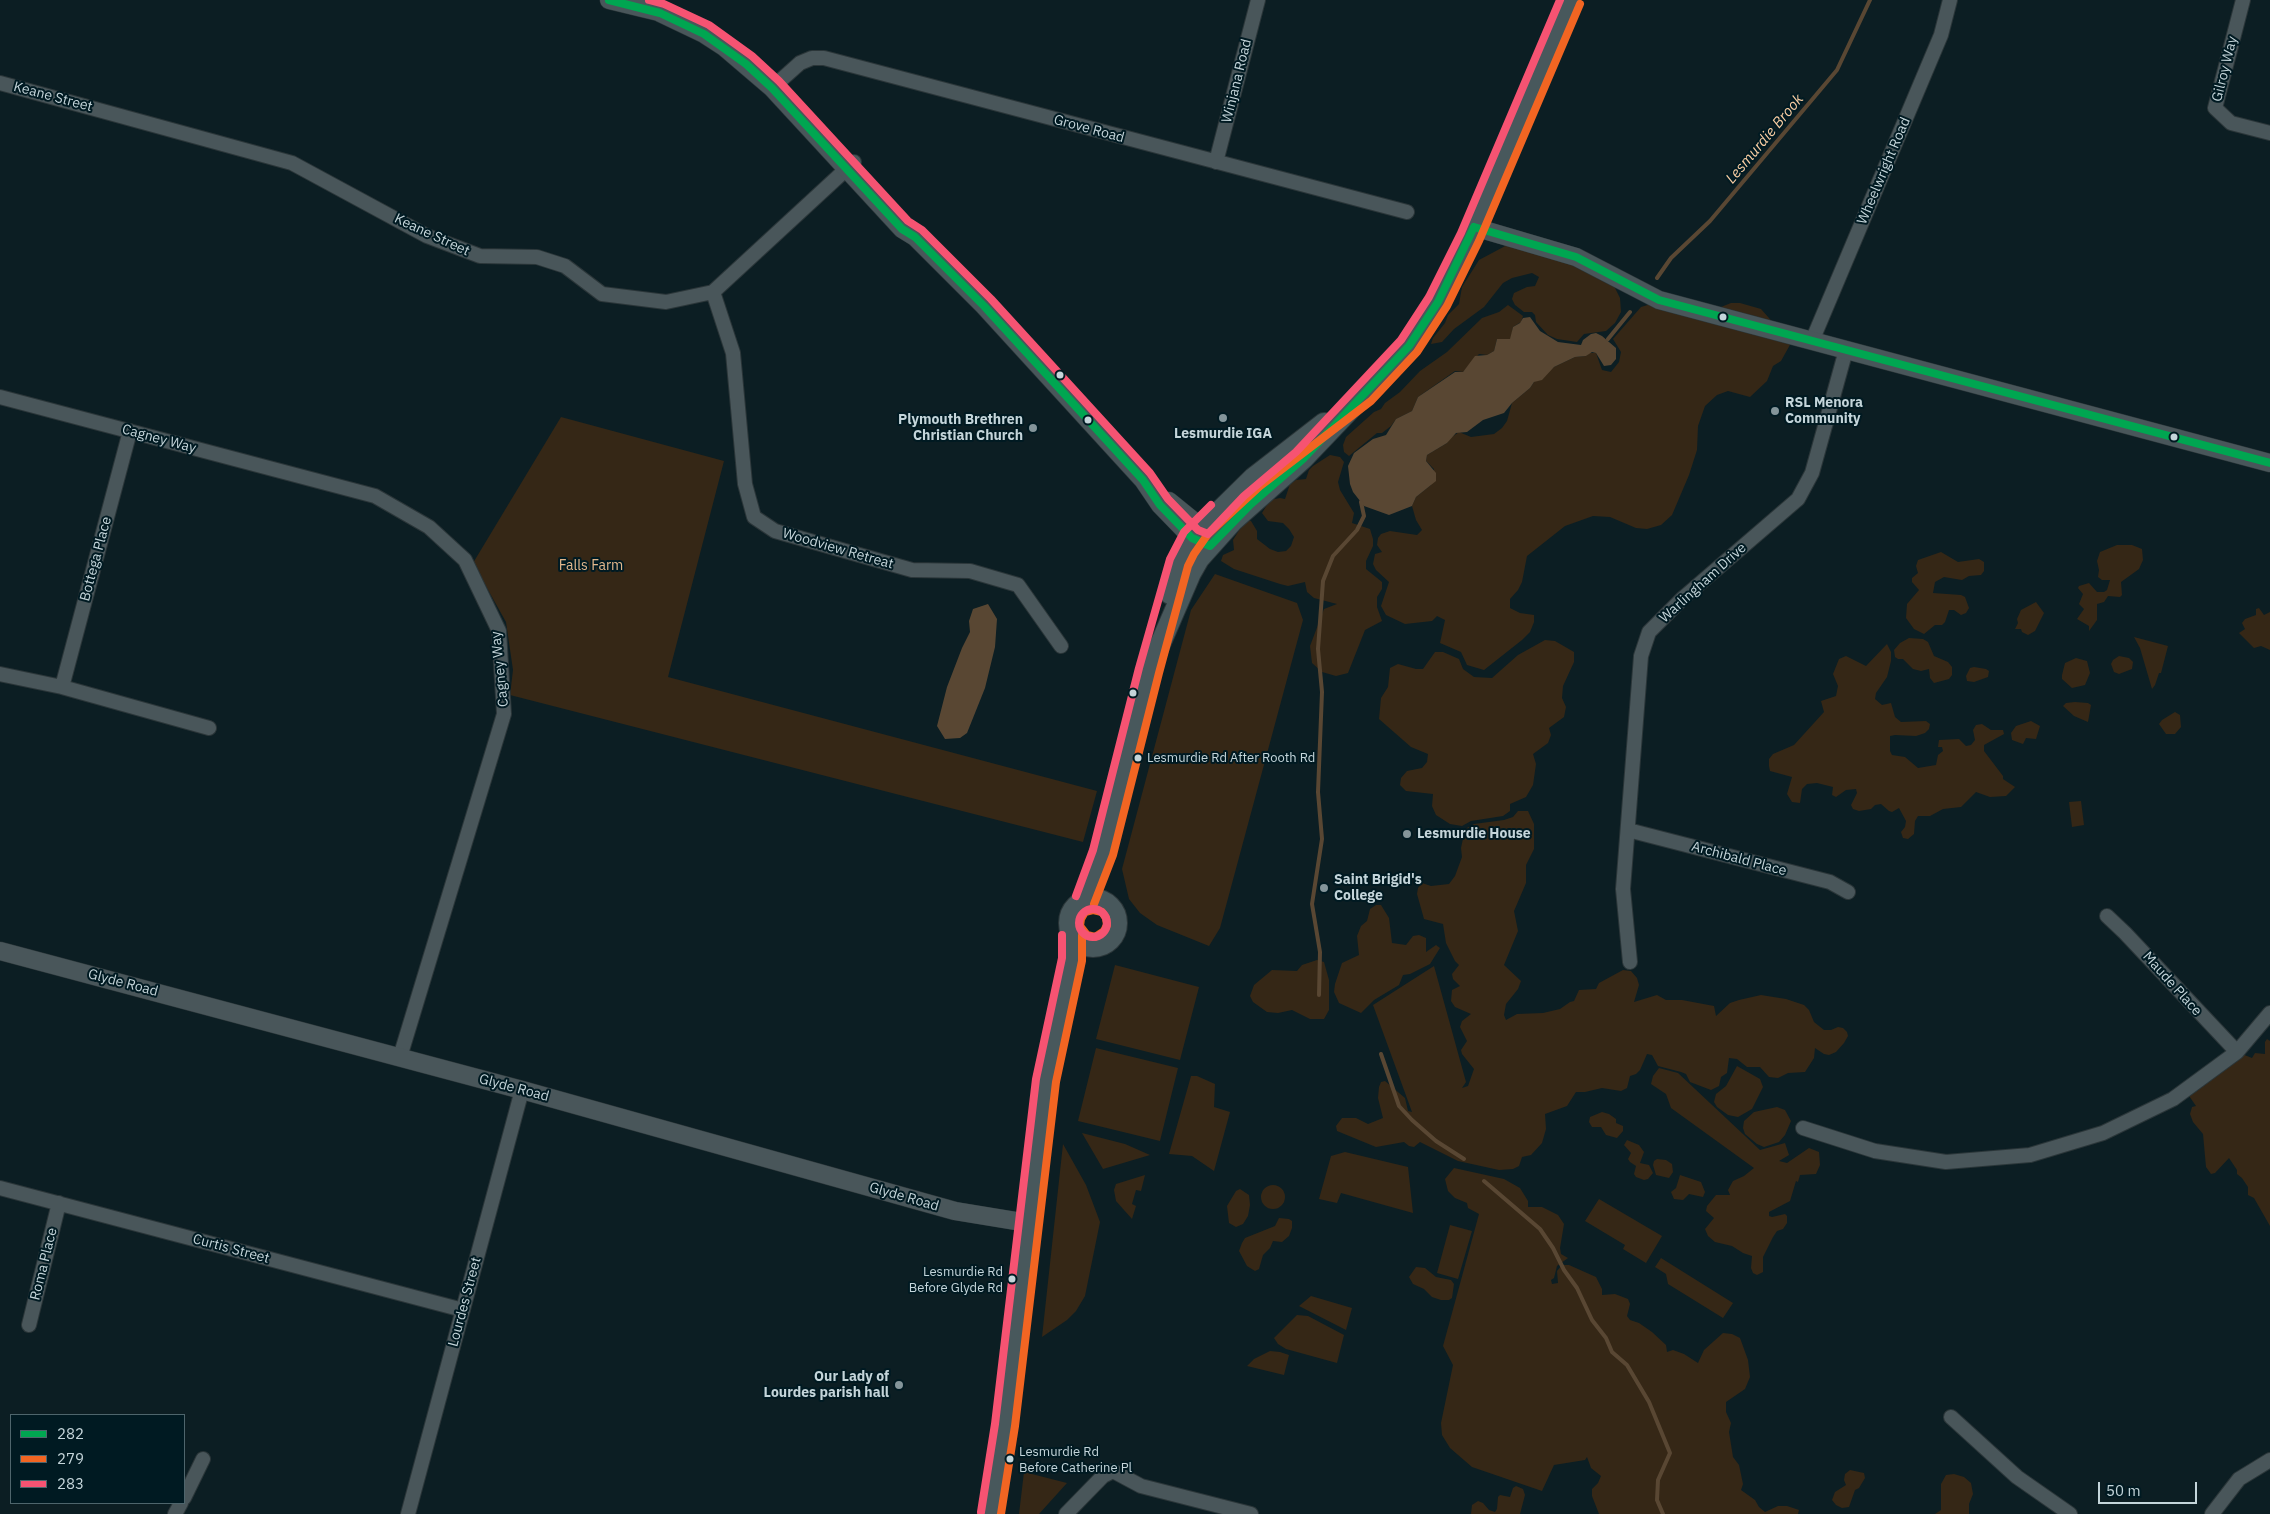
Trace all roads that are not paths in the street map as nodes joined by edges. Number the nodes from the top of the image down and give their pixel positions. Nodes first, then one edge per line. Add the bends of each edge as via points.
1 (609, 0) edge
2 (1258, 0) edge
3 (1571, 0) edge
4 (1950, 0) edge
5 (2243, 0) edge
6 (0, 83) edge
7 (775, 85) junction
8 (2270, 133) edge
9 (1216, 162) junction
10 (849, 165) junction
11 (1407, 212) dead end
12 (1474, 227) junction
13 (713, 292) junction
14 (1812, 341) junction
15 (1846, 350) junction
16 (0, 397) edge
17 (130, 430) junction
18 (2270, 463) edge
19 (1201, 537) junction
20 (1061, 646) dead end
21 (0, 674) edge
22 (62, 687) junction
23 (209, 728) dead end
24 (1628, 830) junction
25 (1103, 853) junction
26 (1848, 892) dead end
27 (1085, 900) junction
28 (1108, 904) junction
29 (2107, 916) dead end
30 (1072, 934) junction
31 (1096, 947) junction
32 (0, 951) edge
33 (1630, 962) dead end
34 (1064, 995) junction
35 (2270, 1013) edge
36 (2237, 1052) junction
37 (400, 1057) junction
38 (522, 1090) junction
39 (1803, 1128) dead end
40 (0, 1188) edge
41 (59, 1203) junction
42 (1028, 1223) junction
43 (463, 1310) junction
44 (29, 1325) dead end
45 (1951, 1417) dead end
46 (203, 1459) dead end
47 (2270, 1460) edge
48 (185, 1496) edge
49 (408, 1514) edge
50 (991, 1514) edge
51 (1066, 1514) edge
52 (1251, 1514) edge
53 (2070, 1514) edge
54 (2212, 1514) edge

1 - 7 street via 688,18 725,34 746,50
2 - 9 street, Winjana Road
3 - 12 main road
4 - 14 street, Wheelwright Road via 1941,35
5 - 8 street, Gilroy Way via 2215,108 2231,122
6 - 13 street, Keane Street via 292,163 427,236 480,256 537,257 565,266 602,294 666,302
7 - 9 street, Grove Road via 800,63 824,58
7 - 10 street
9 - 11 street, Grove Road
10 - 13 street
10 - 19 street via 907,220 915,237 984,306 1143,480
12 - 14 street via 1576,256 1659,300
12 - 19 main road via 1433,309 1409,346 1364,394 1253,478
13 - 20 street, Woodview Retreat via 733,353 745,484 754,516 775,531 912,570 970,571 1018,584
14 - 15 street
15 - 18 street
15 - 24 street, Warlingham Drive via 1812,473 1798,499 1683,598 1649,632 1641,656
16 - 17 street, Cagney Way
17 - 22 street, Bottega Place
17 - 37 street, Cagney Way via 375,496 429,527 464,560 499,631 504,714
19 - 25 main road via 1191,573 1149,670
21 - 22 street
22 - 23 street
24 - 26 street, Archibald Place via 1830,882
24 - 33 street, Warlingham Drive via 1623,889
25 - 27 main road
25 - 28 main road
27 - 28 main road via 1100,900
27 - 30 main road via 1071,915
28 - 31 main road via 1117,920 1115,932 1107,942
29 - 36 street, Maude Place
30 - 31 main road via 1082,944
30 - 34 main road via 1072,958
31 - 34 main road
32 - 37 street, Glyde Road
34 - 42 main road via 1046,1080
35 - 36 street
36 - 39 street via 2172,1099 2102,1133 2030,1155 1946,1162 1875,1151
37 - 38 street, Glyde Road
38 - 42 street, Glyde Road via 955,1211
38 - 43 street, Lourdes Street
40 - 41 street, Curtis Street
41 - 43 street, Curtis Street
41 - 44 street, Roma Place
42 - 50 main road
43 - 49 street, Lourdes Street
45 - 53 street via 2017,1477
46 - 48 street
47 - 54 street via 2239,1479
51 - 52 street via 1102,1476 1113,1471 1141,1486

